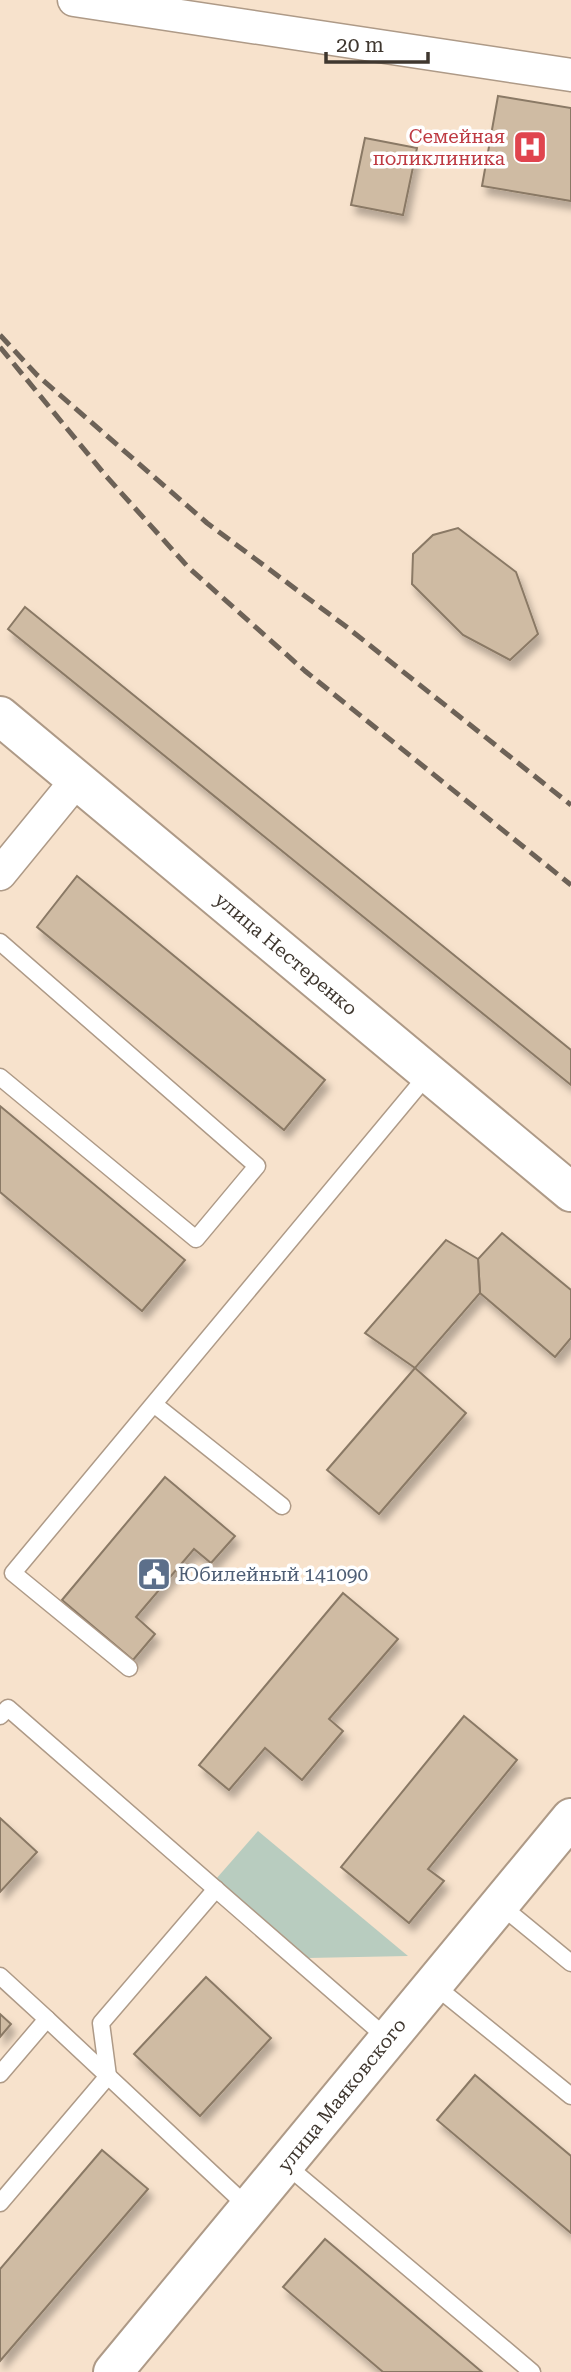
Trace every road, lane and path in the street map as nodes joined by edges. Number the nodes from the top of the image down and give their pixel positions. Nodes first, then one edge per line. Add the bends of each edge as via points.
1 (74, 0) edge
2 (213, 10) edge
3 (571, 75) edge
4 (0, 716) edge
5 (76, 781) junction
6 (0, 874) edge
7 (0, 942) edge
8 (429, 1073) junction
9 (0, 1077) edge
10 (571, 1192) edge
11 (155, 1405) junction
12 (282, 1506) dead end
13 (129, 1668) dead end
14 (0, 1716) edge
15 (571, 1818) edge
16 (216, 1889) junction
17 (499, 1904) junction
18 (571, 1964) edge
19 (0, 1976) edge
20 (432, 1983) junction
21 (47, 2019) junction
22 (388, 2039) junction
23 (0, 2074) edge
24 (108, 2076) junction
25 (571, 2096) edge
26 (285, 2164) junction
27 (0, 2203) edge
28 (249, 2208) junction
29 (113, 2372) edge
30 (532, 2372) edge

1 - 2 street
2 - 3 street
4 - 5 street, улица Нестеренко
5 - 6 street
5 - 8 street, улица Нестеренко
7 - 9 lane via 257,1166 196,1239
8 - 10 street, улица Нестеренко
8 - 11 lane
11 - 12 lane
11 - 13 lane via 13,1573
14 - 16 lane via 8,1708
15 - 17 street, улица Маяковского
16 - 22 lane
16 - 24 lane via 101,2023
17 - 18 lane
17 - 20 street, улица Маяковского
19 - 21 lane
20 - 22 street, улица Маяковского
20 - 25 lane
21 - 23 lane
21 - 24 lane
22 - 26 street, улица Маяковского
24 - 27 lane
24 - 28 lane
26 - 28 street, улица Маяковского
26 - 30 lane
28 - 29 street, улица Маяковского

